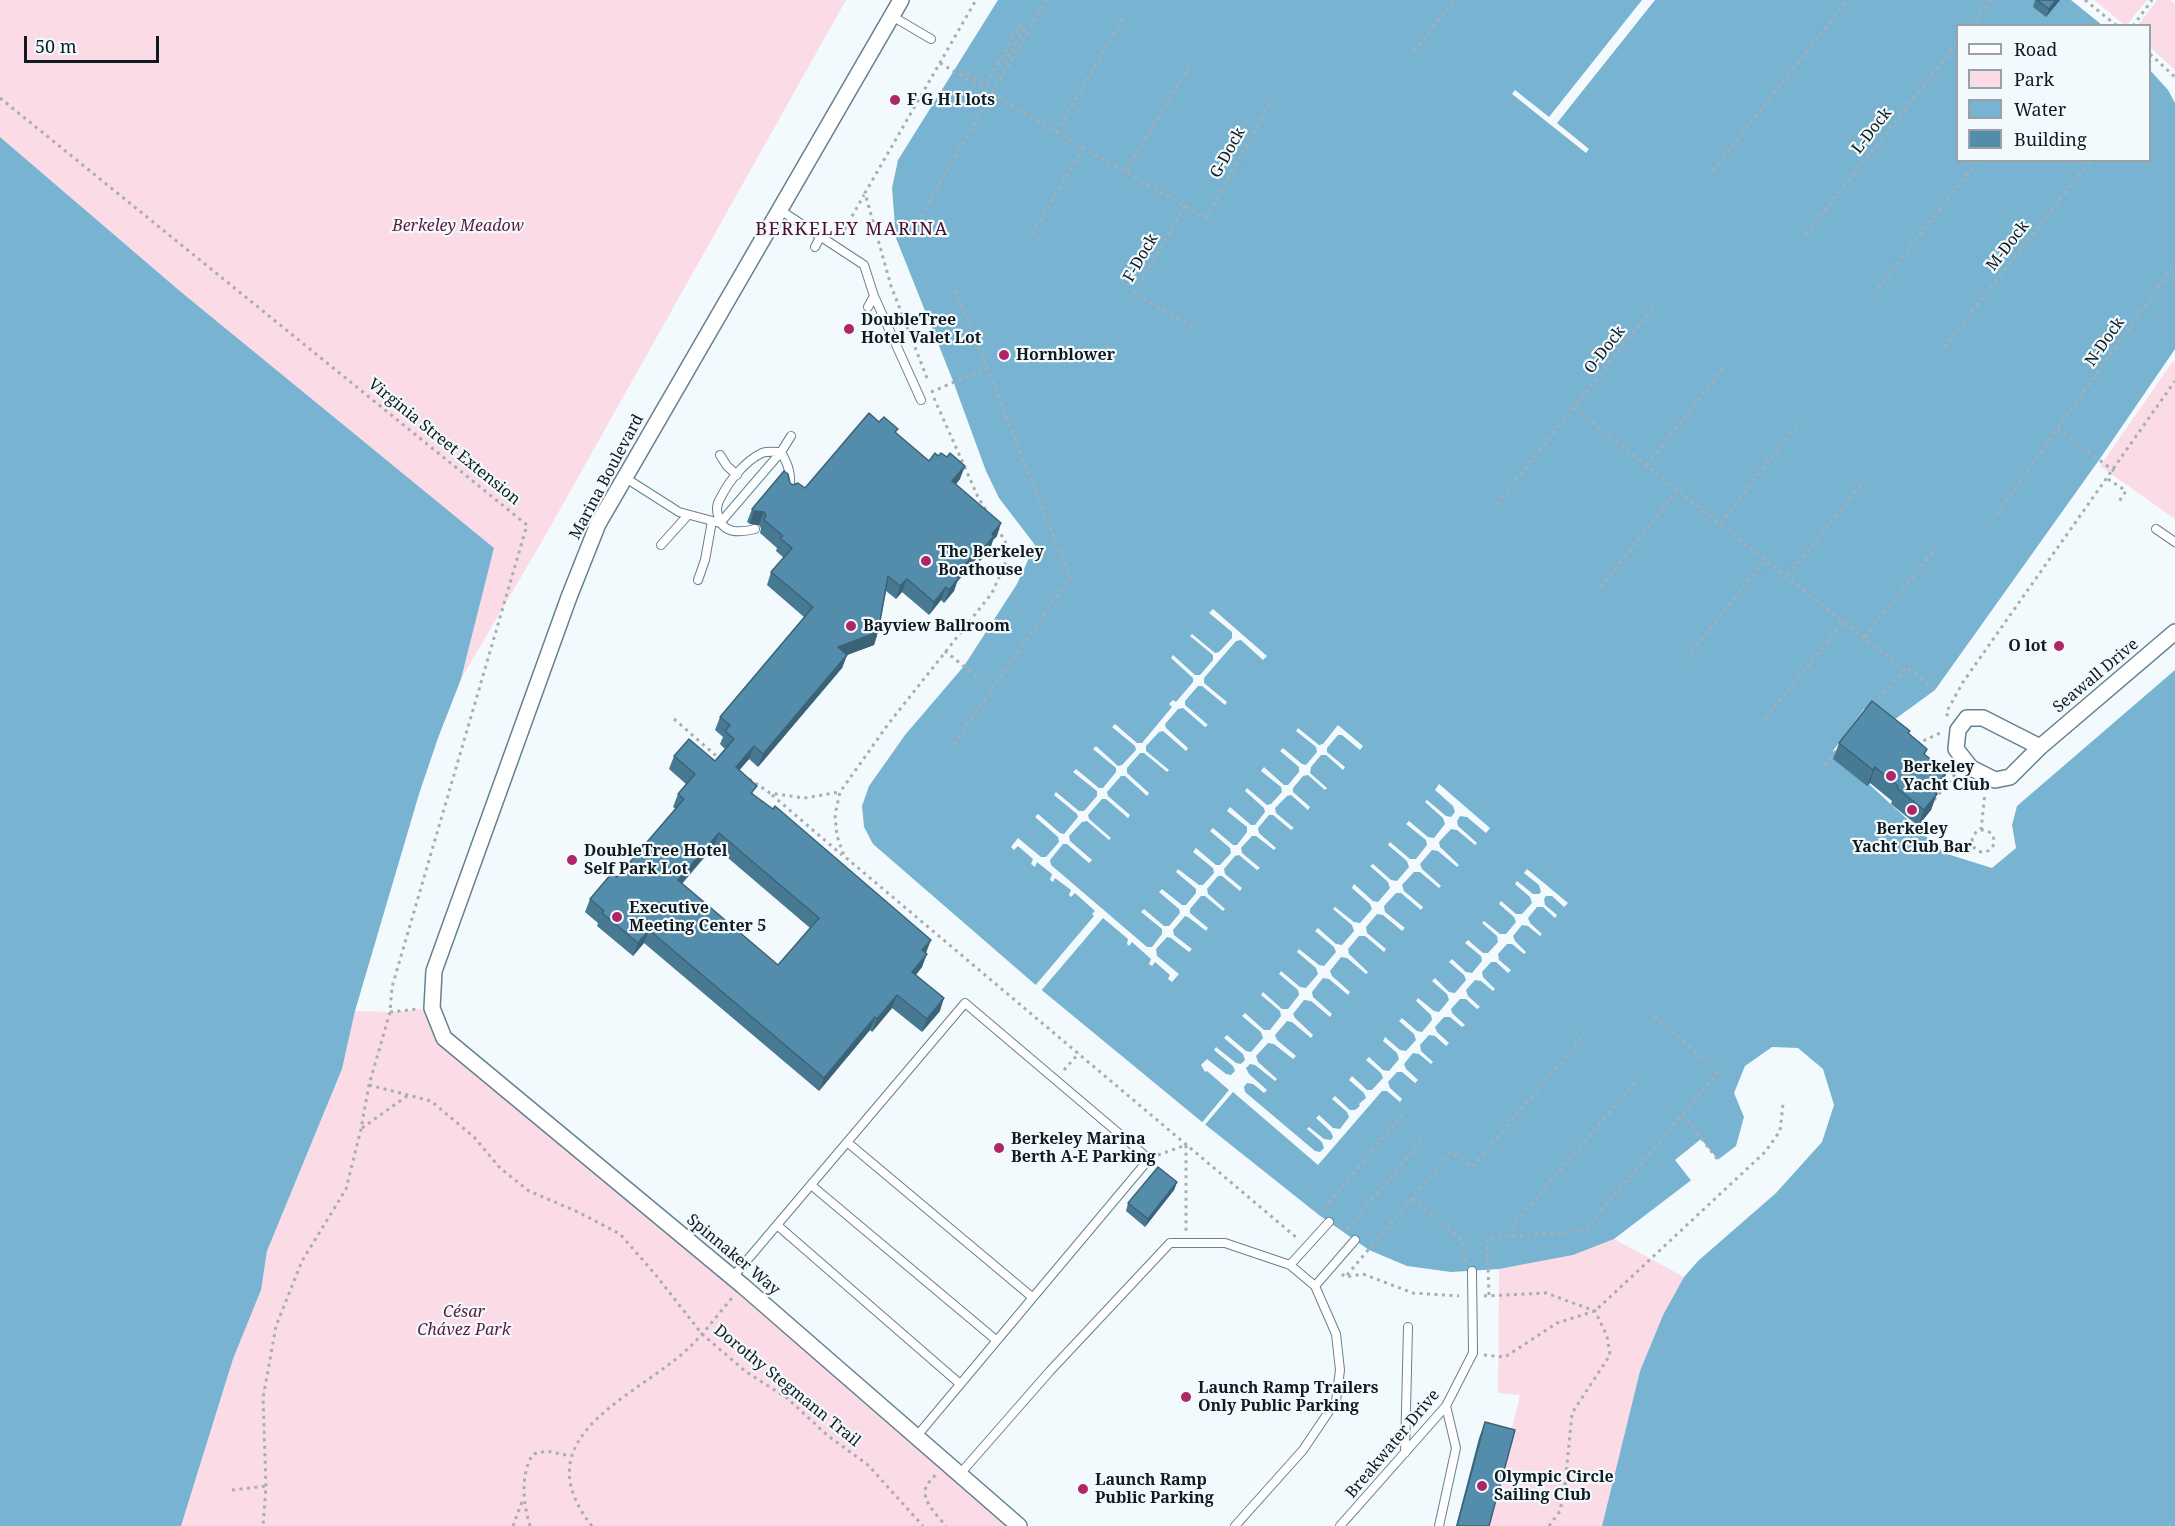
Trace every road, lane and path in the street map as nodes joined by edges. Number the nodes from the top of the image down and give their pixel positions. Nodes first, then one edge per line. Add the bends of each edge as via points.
1 (901, 0) edge
2 (976, 0) edge
3 (1046, 0) edge
4 (1454, 0) edge
5 (1848, 0) edge
6 (1990, 0) edge
7 (2085, 0) edge
8 (2152, 0) edge
9 (892, 16) junction
10 (1124, 16) dead end
11 (1972, 24) edge
12 (2115, 24) edge
13 (2134, 24) edge
14 (932, 39) dead end
15 (1956, 45) edge
16 (1414, 51) dead end
17 (2151, 55) edge
18 (1193, 60) dead end
19 (940, 63) junction
20 (1009, 64) junction
21 (961, 75) junction
22 (2175, 77) edge
23 (992, 94) junction
24 (0, 98) edge
25 (1272, 100) dead end
26 (1057, 132) junction
27 (1083, 148) junction
28 (1976, 162) edge
29 (2089, 162) edge
30 (1713, 170) dead end
31 (1126, 171) junction
32 (865, 193) junction
33 (1185, 206) junction
34 (780, 210) junction
35 (921, 216) dead end
36 (1032, 234) dead end
37 (1806, 234) dead end
38 (820, 237) junction
39 (815, 247) dead end
40 (835, 247) junction
41 (2172, 268) dead end
42 (956, 291) dead end
43 (1874, 294) dead end
44 (874, 296) junction
45 (1654, 306) dead end
46 (868, 307) dead end
47 (1194, 328) dead end
48 (1944, 346) dead end
49 (903, 360) junction
50 (1725, 366) dead end
51 (898, 368) dead end
52 (987, 368) junction
53 (2175, 381) edge
54 (931, 392) junction
55 (921, 400) dead end
56 (1574, 408) junction
57 (1799, 422) dead end
58 (2058, 429) junction
59 (791, 436) dead end
60 (781, 452) junction
61 (720, 455) dead end
62 (1647, 465) junction
63 (2114, 471) junction
64 (736, 476) junction
65 (624, 477) junction
66 (2108, 479) junction
67 (1864, 481) dead end
68 (1678, 490) junction
69 (789, 492) edge
70 (2118, 503) dead end
71 (1497, 504) dead end
72 (989, 514) edge
73 (1997, 514) dead end
74 (688, 515) junction
75 (716, 522) junction
76 (994, 523) edge
77 (1721, 523) junction
78 (755, 529) dead end
79 (2156, 529) dead end
80 (2175, 542) edge
81 (661, 545) dead end
82 (1938, 545) dead end
83 (1766, 559) junction
84 (1788, 576) junction
85 (698, 580) dead end
86 (1601, 587) dead end
87 (1844, 621) junction
88 (2175, 632) edge
89 (1865, 638) junction
90 (945, 651) junction
91 (1687, 658) dead end
92 (1904, 670) junction
93 (992, 689) junction
94 (1935, 690) dead end
95 (1868, 712) edge
96 (674, 719) dead end
97 (1765, 719) dead end
98 (1963, 724) junction
99 (1940, 733) dead end
100 (954, 744) dead end
101 (1840, 747) edge
102 (2040, 747) junction
103 (1911, 752) edge
104 (728, 764) edge
105 (1825, 765) dead end
106 (1957, 771) dead end
107 (744, 776) edge
108 (1986, 777) junction
109 (840, 792) junction
110 (770, 793) junction
111 (1928, 808) edge
112 (1981, 830) junction
113 (844, 856) junction
114 (1025, 1003) dead end
115 (1021, 1007) junction
116 (432, 1008) junction
117 (390, 1012) junction
118 (1654, 1016) dead end
119 (1585, 1034) dead end
120 (1079, 1053) junction
121 (1055, 1079) junction
122 (1638, 1079) dead end
123 (369, 1085) junction
124 (407, 1096) junction
125 (1783, 1104) dead end
126 (1405, 1111) dead end
127 (1683, 1115) junction
128 (361, 1129) junction
129 (1430, 1132) dead end
130 (1190, 1140) dead end
131 (847, 1142) junction
132 (1186, 1145) junction
133 (1149, 1159) junction
134 (1718, 1160) dead end
135 (1728, 1178) dead end
136 (1732, 1183) junction
137 (811, 1185) junction
138 (1413, 1199) junction
139 (1319, 1215) dead end
140 (1329, 1222) dead end
141 (777, 1225) junction
142 (1344, 1232) dead end
143 (1513, 1236) junction
144 (1355, 1240) dead end
145 (1186, 1243) junction
146 (1307, 1245) junction
147 (1290, 1265) junction
148 (1332, 1266) junction
149 (1469, 1271) joint
150 (1345, 1277) junction
151 (737, 1282) junction
152 (1315, 1286) junction
153 (1489, 1295) junction
154 (1472, 1296) junction
155 (1032, 1297) junction
156 (1595, 1311) junction
157 (1407, 1327) dead end
158 (702, 1334) junction
159 (996, 1340) junction
160 (1473, 1353) junction
161 (959, 1383) junction
162 (1446, 1406) junction
163 (916, 1437) junction
164 (1405, 1453) junction
165 (570, 1456) junction
166 (946, 1462) junction
167 (959, 1475) junction
168 (266, 1486) junction
169 (232, 1490) dead end
170 (524, 1497) junction
171 (262, 1526) edge
172 (513, 1526) edge
173 (530, 1526) edge
174 (592, 1526) edge
175 (923, 1526) edge
176 (946, 1526) edge
177 (1019, 1526) edge
178 (1235, 1526) edge
179 (1340, 1526) edge
180 (1439, 1526) edge
181 (1549, 1526) edge

1 - 9 street, Marina Boulevard
2 - 19 path
3 - 20 path
4 - 16 path
5 - 30 path
6 - 11 path
7 - 12 path
8 - 13 path
9 - 14 lane
9 - 34 street, Marina Boulevard
10 - 26 path
15 - 37 path, L-Dock
17 - 22 path
18 - 31 path
19 - 21 path
19 - 32 path
20 - 21 path via 1005,62 1025,27 1020,25 986,85 964,72
20 - 23 path
21 - 23 path
23 - 26 path
23 - 35 path
24 - 117 path, Virginia Street Extension via 527,525 392,987
25 - 33 path, G-Dock via 1206,218
26 - 27 path
27 - 31 path
27 - 36 path
28 - 43 path
29 - 48 path, M-Dock
31 - 33 path
32 - 40 path
32 - 54 path via 891,286
33 - 47 path, F-Dock via 1134,293
34 - 38 lane
34 - 65 street, Marina Boulevard
38 - 39 lane
38 - 40 lane
40 - 44 lane via 864,266
41 - 58 path, N-Dock
42 - 52 path
44 - 46 lane
44 - 49 lane
45 - 56 path, O-Dock
49 - 51 lane
49 - 55 lane
50 - 62 path
52 - 54 path
52 - 93 path via 1070,578
53 - 63 path
54 - 72 path
56 - 62 path
56 - 71 path, O-Dock
57 - 77 path
58 - 63 path
58 - 73 path, N-Dock
59 - 60 lane
60 - 64 lane via 765,452 749,461
60 - 69 lane via 791,480
60 - 75 lane
61 - 64 lane
62 - 68 path
63 - 66 path
64 - 75 lane via 720,498
65 - 74 lane
65 - 116 street, Marina Boulevard via 598,524 557,630 434,970
66 - 70 path via 2126,491
66 - 98 path via 1963,682 1946,714
67 - 84 path
68 - 77 path
68 - 86 path
74 - 75 lane
74 - 81 lane
75 - 78 lane via 736,532
75 - 85 lane
76 - 90 path via 1005,541 1008,557 992,593
77 - 83 path
79 - 80 lane
82 - 89 path
83 - 84 path
83 - 91 path
84 - 87 path
87 - 89 path
87 - 97 path
88 - 102 street, Seawall Drive
89 - 92 path
90 - 93 path
90 - 109 path
92 - 94 path via 1907,667
92 - 95 path
93 - 100 path
96 - 104 path
98 - 102 street via 1983,718
98 - 108 street via 1956,749 1971,768
99 - 103 path
101 - 105 path
102 - 108 street, Seawall Drive via 2010,777
106 - 111 path
107 - 110 path
108 - 112 path
109 - 110 path via 804,798
109 - 113 path via 835,815
110 - 113 path
112 - 112 path via 1974,835 1972,844 1977,851 1986,852 1995,839
113 - 115 path
114 - 115 path
115 - 120 path
116 - 117 path
116 - 151 street, Spinnaker Way via 444,1038
117 - 123 path
118 - 127 path via 1717,1074
119 - 138 path via 1472,1167 1451,1152
120 - 121 path
120 - 132 path
121 - 131 lane via 965,1003
121 - 133 lane
122 - 143 path via 1513,1225
123 - 124 path, Dorothy Stegmann Trail
123 - 128 path
124 - 128 path
124 - 158 path, Dorothy Stegmann Trail via 431,1101 529,1191 620,1234
125 - 136 path via 1780,1131 1765,1152
126 - 139 path
127 - 134 path
127 - 143 path via 1584,1231
128 - 168 path via 346,1189 302,1261 276,1326 263,1398
129 - 142 path
130 - 132 path
131 - 137 lane
131 - 155 lane
132 - 133 path
132 - 145 path
132 - 146 path
133 - 155 lane
135 - 136 path
136 - 156 path
137 - 141 lane
137 - 159 lane
138 - 149 path via 1463,1241
138 - 150 path
140 - 146 lane
141 - 151 lane
141 - 161 lane
143 - 153 path via 1487,1238
144 - 148 lane
145 - 147 lane via 1225,1243
145 - 167 lane via 1170,1243
146 - 147 lane
147 - 152 lane
148 - 150 path
148 - 152 lane
149 - 154 lane, Breakwater Drive
150 - 154 path via 1363,1274 1413,1293
151 - 158 path
151 - 163 street, Spinnaker Way
152 - 178 lane via 1336,1335 1340,1370 1336,1401 1303,1450
153 - 154 path
153 - 156 path via 1546,1293
154 - 160 lane, Breakwater Drive
155 - 159 lane
156 - 160 path via 1557,1323 1504,1357
156 - 181 path via 1607,1336 1610,1355 1572,1413 1560,1511
157 - 164 lane
158 - 165 path via 673,1362 602,1413 585,1430
158 - 175 path, Dorothy Stegmann Trail via 745,1371 787,1398 826,1436 868,1465
159 - 161 lane
160 - 162 lane, Breakwater Drive
161 - 163 lane
162 - 164 lane, Breakwater Drive
162 - 180 lane via 1456,1448
163 - 166 street, Spinnaker Way
164 - 179 lane, Breakwater Drive
165 - 170 path via 546,1451 533,1454 526,1465
165 - 174 path via 570,1480 577,1504
166 - 167 street, Spinnaker Way
166 - 176 path via 926,1486 930,1506
167 - 177 street, Spinnaker Way
168 - 169 path
168 - 171 path
170 - 172 path
170 - 173 path

